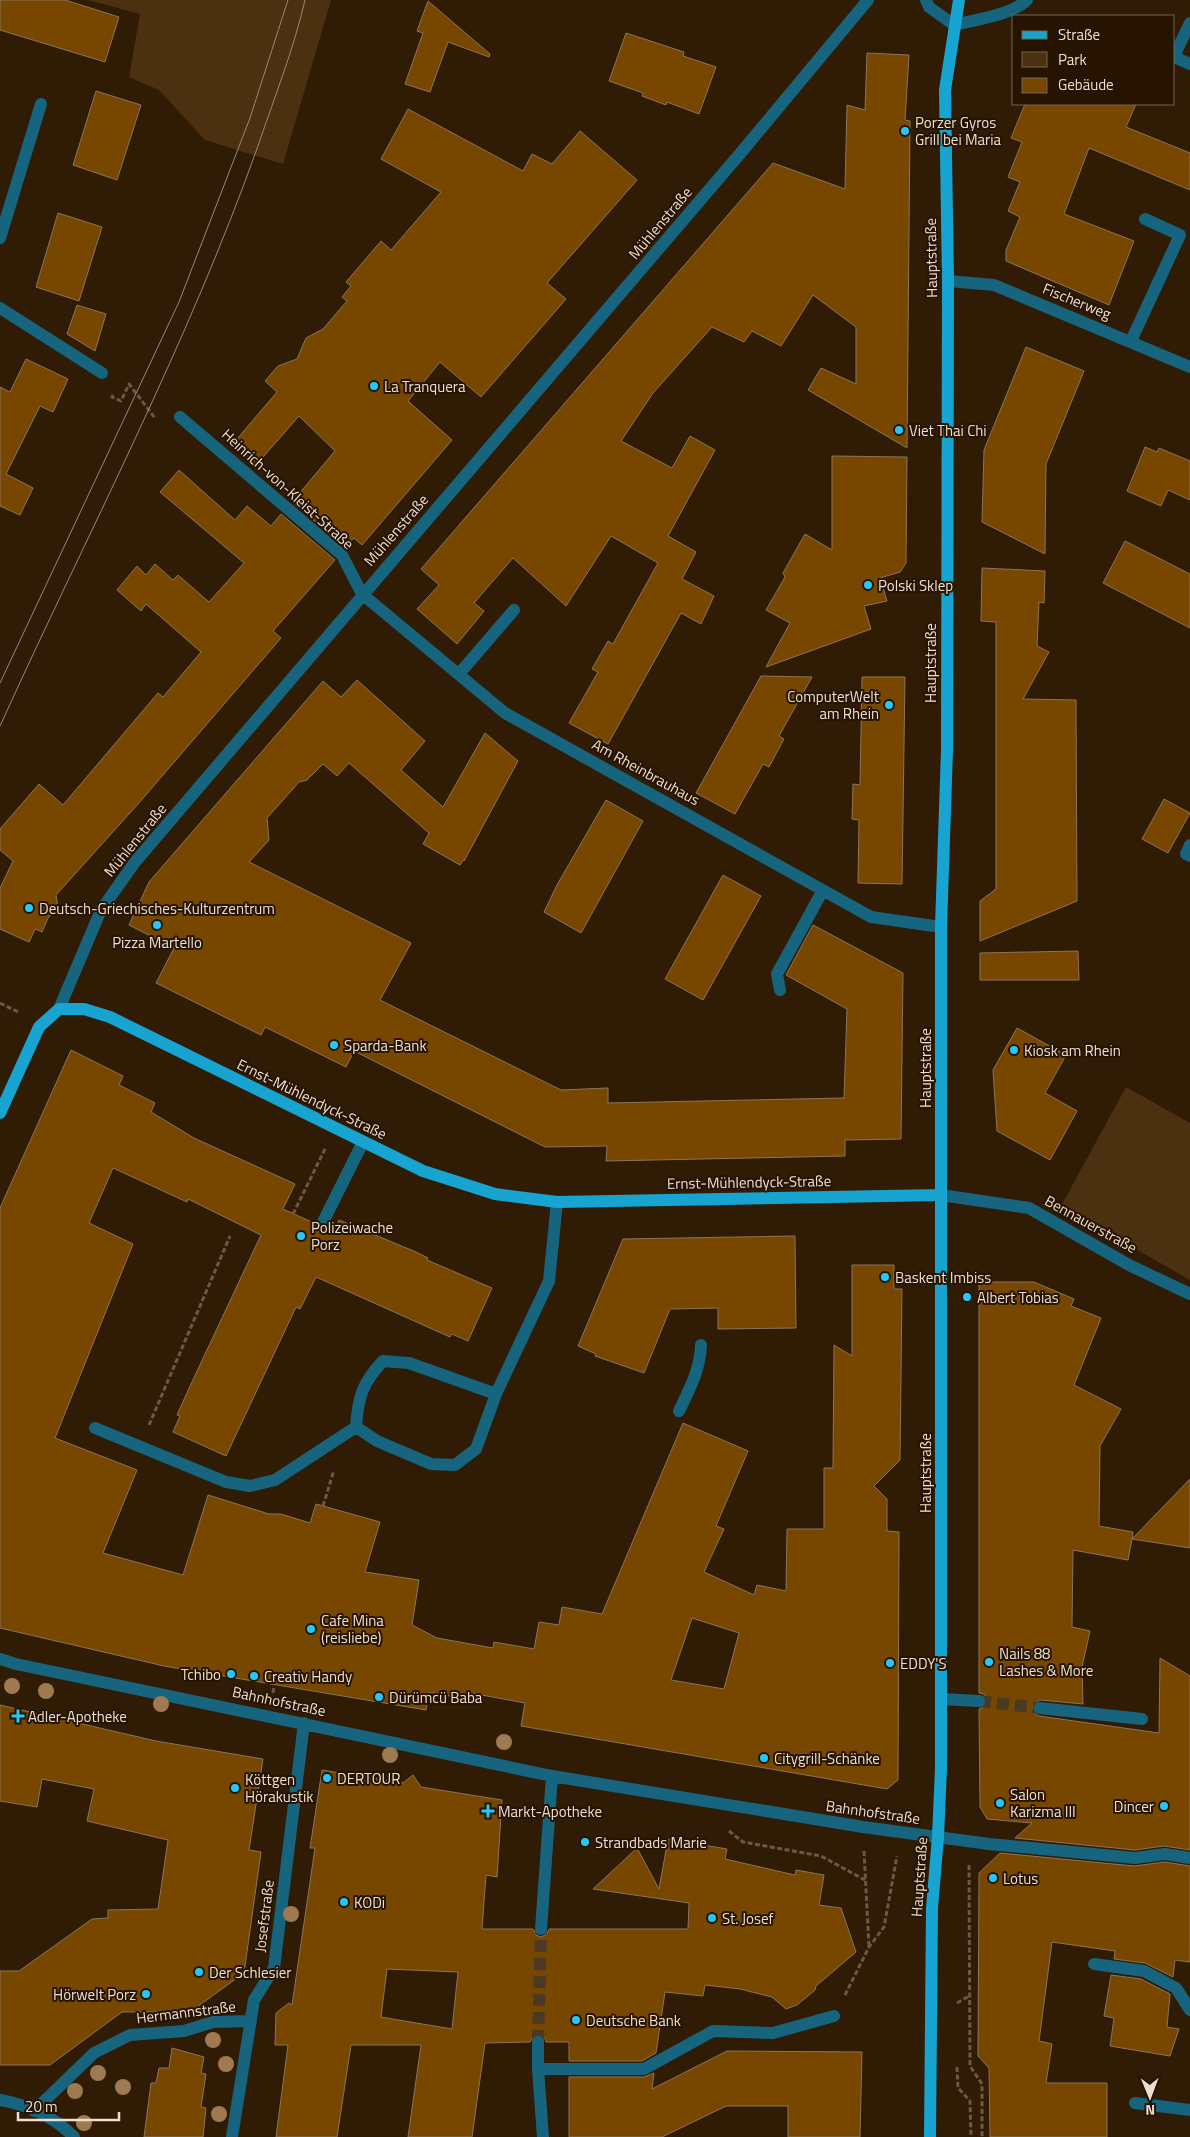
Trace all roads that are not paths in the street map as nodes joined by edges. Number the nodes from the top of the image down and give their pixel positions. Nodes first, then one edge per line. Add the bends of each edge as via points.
1 (868, 0) edge
2 (926, 0) edge
3 (959, 0) edge
4 (1027, 0) edge
5 (1190, 23) edge
6 (954, 25) junction
7 (1175, 55) edge
8 (1175, 57) edge
9 (1190, 64) edge
10 (41, 104) dead end
11 (1145, 218) dead end
12 (0, 238) edge
13 (948, 281) junction
14 (0, 308) edge
15 (1131, 341) junction
16 (1190, 367) edge
17 (102, 372) road end
18 (180, 417) dead end
19 (362, 594) junction
20 (514, 610) dead end
21 (459, 674) junction
22 (1190, 845) edge
23 (1190, 856) edge
24 (823, 890) junction
25 (941, 927) junction
26 (780, 990) dead end
27 (59, 1009) junction
28 (0, 1112) edge
29 (363, 1142) junction
30 (941, 1195) junction
31 (557, 1202) junction
32 (322, 1224) dead end
33 (1190, 1294) edge
34 (701, 1345) dead end
35 (496, 1394) junction
36 (679, 1411) dead end
37 (356, 1427) junction
38 (96, 1428) dead end
39 (0, 1658) edge
40 (940, 1699) junction
41 (979, 1701) tunnel mouth
42 (1040, 1708) tunnel mouth
43 (1142, 1719) dead end
44 (304, 1723) junction
45 (552, 1776) junction
46 (938, 1837) junction
47 (1190, 1858) edge
48 (542, 1929) tunnel mouth
49 (1094, 1964) dead end
50 (1190, 2010) edge
51 (834, 2016) road end
52 (250, 2021) junction
53 (538, 2042) tunnel mouth
54 (538, 2069) junction
55 (0, 2100) edge
56 (1135, 2103) dead end
57 (1190, 2110) edge
58 (34, 2111) junction
59 (74, 2137) edge
60 (232, 2137) edge
61 (543, 2137) edge
62 (930, 2137) edge

1 - 19 street, Mühlenstraße via 732,164
2 - 6 street
3 - 6 main road, Hauptstraße
4 - 6 street via 997,14
5 - 7 street
6 - 13 main road, Hauptstraße via 945,90
8 - 9 street
10 - 12 street
11 - 15 street via 1180,235
13 - 15 street, Fischerweg via 994,285
13 - 25 main road, Hauptstraße via 947,750
14 - 17 street
15 - 16 street, Fischerweg
18 - 19 street, Heinrich-von-Kleist-Straße via 342,555
19 - 21 street, Am Rheinbrauhaus
19 - 27 street, Mühlenstraße via 135,862 101,910
20 - 21 street
21 - 24 street, Am Rheinbrauhaus via 505,713
22 - 23 street via 1186,854
24 - 25 street, Am Rheinbrauhaus via 871,917
24 - 26 street via 778,974
25 - 30 main road, Hauptstraße
27 - 28 main road, Mühlenstraße via 39,1027
27 - 29 main road, Ernst-Mühlendyck-Straße via 84,1009 110,1017
29 - 31 main road, Ernst-Mühlendyck-Straße via 423,1171 495,1194
29 - 32 street
30 - 31 main road, Ernst-Mühlendyck-Straße
30 - 33 street, Bennauerstraße via 1029,1208 1129,1265
30 - 40 main road, Hauptstraße
31 - 35 street via 549,1281
34 - 36 street via 697,1374
35 - 37 street via 409,1363 383,1361 368,1377 358,1402
35 - 37 street via 476,1449 455,1465 432,1464 377,1441
37 - 38 street via 275,1480 250,1486 226,1482
39 - 44 street, Bahnhofstraße via 16,1664
40 - 41 street
40 - 46 main road, Hauptstraße
42 - 43 street
44 - 45 street, Bahnhofstraße
44 - 52 street, Josefstraße via 274,1968 254,2000
45 - 46 street, Bahnhofstraße
45 - 48 street
46 - 47 street, Bahnhofstraße via 1135,1858 1165,1854
46 - 62 main road, Hauptstraße via 932,1917
49 - 50 street via 1144,1971 1176,1988
51 - 54 street via 773,2033 713,2030 644,2069
52 - 58 street, Hermannstraße via 213,2022 184,2031 130,2034 94,2053
52 - 60 street, Josefstraße
53 - 54 street
54 - 61 street
55 - 58 street via 18,2103
56 - 57 street
58 - 59 street via 57,2121

